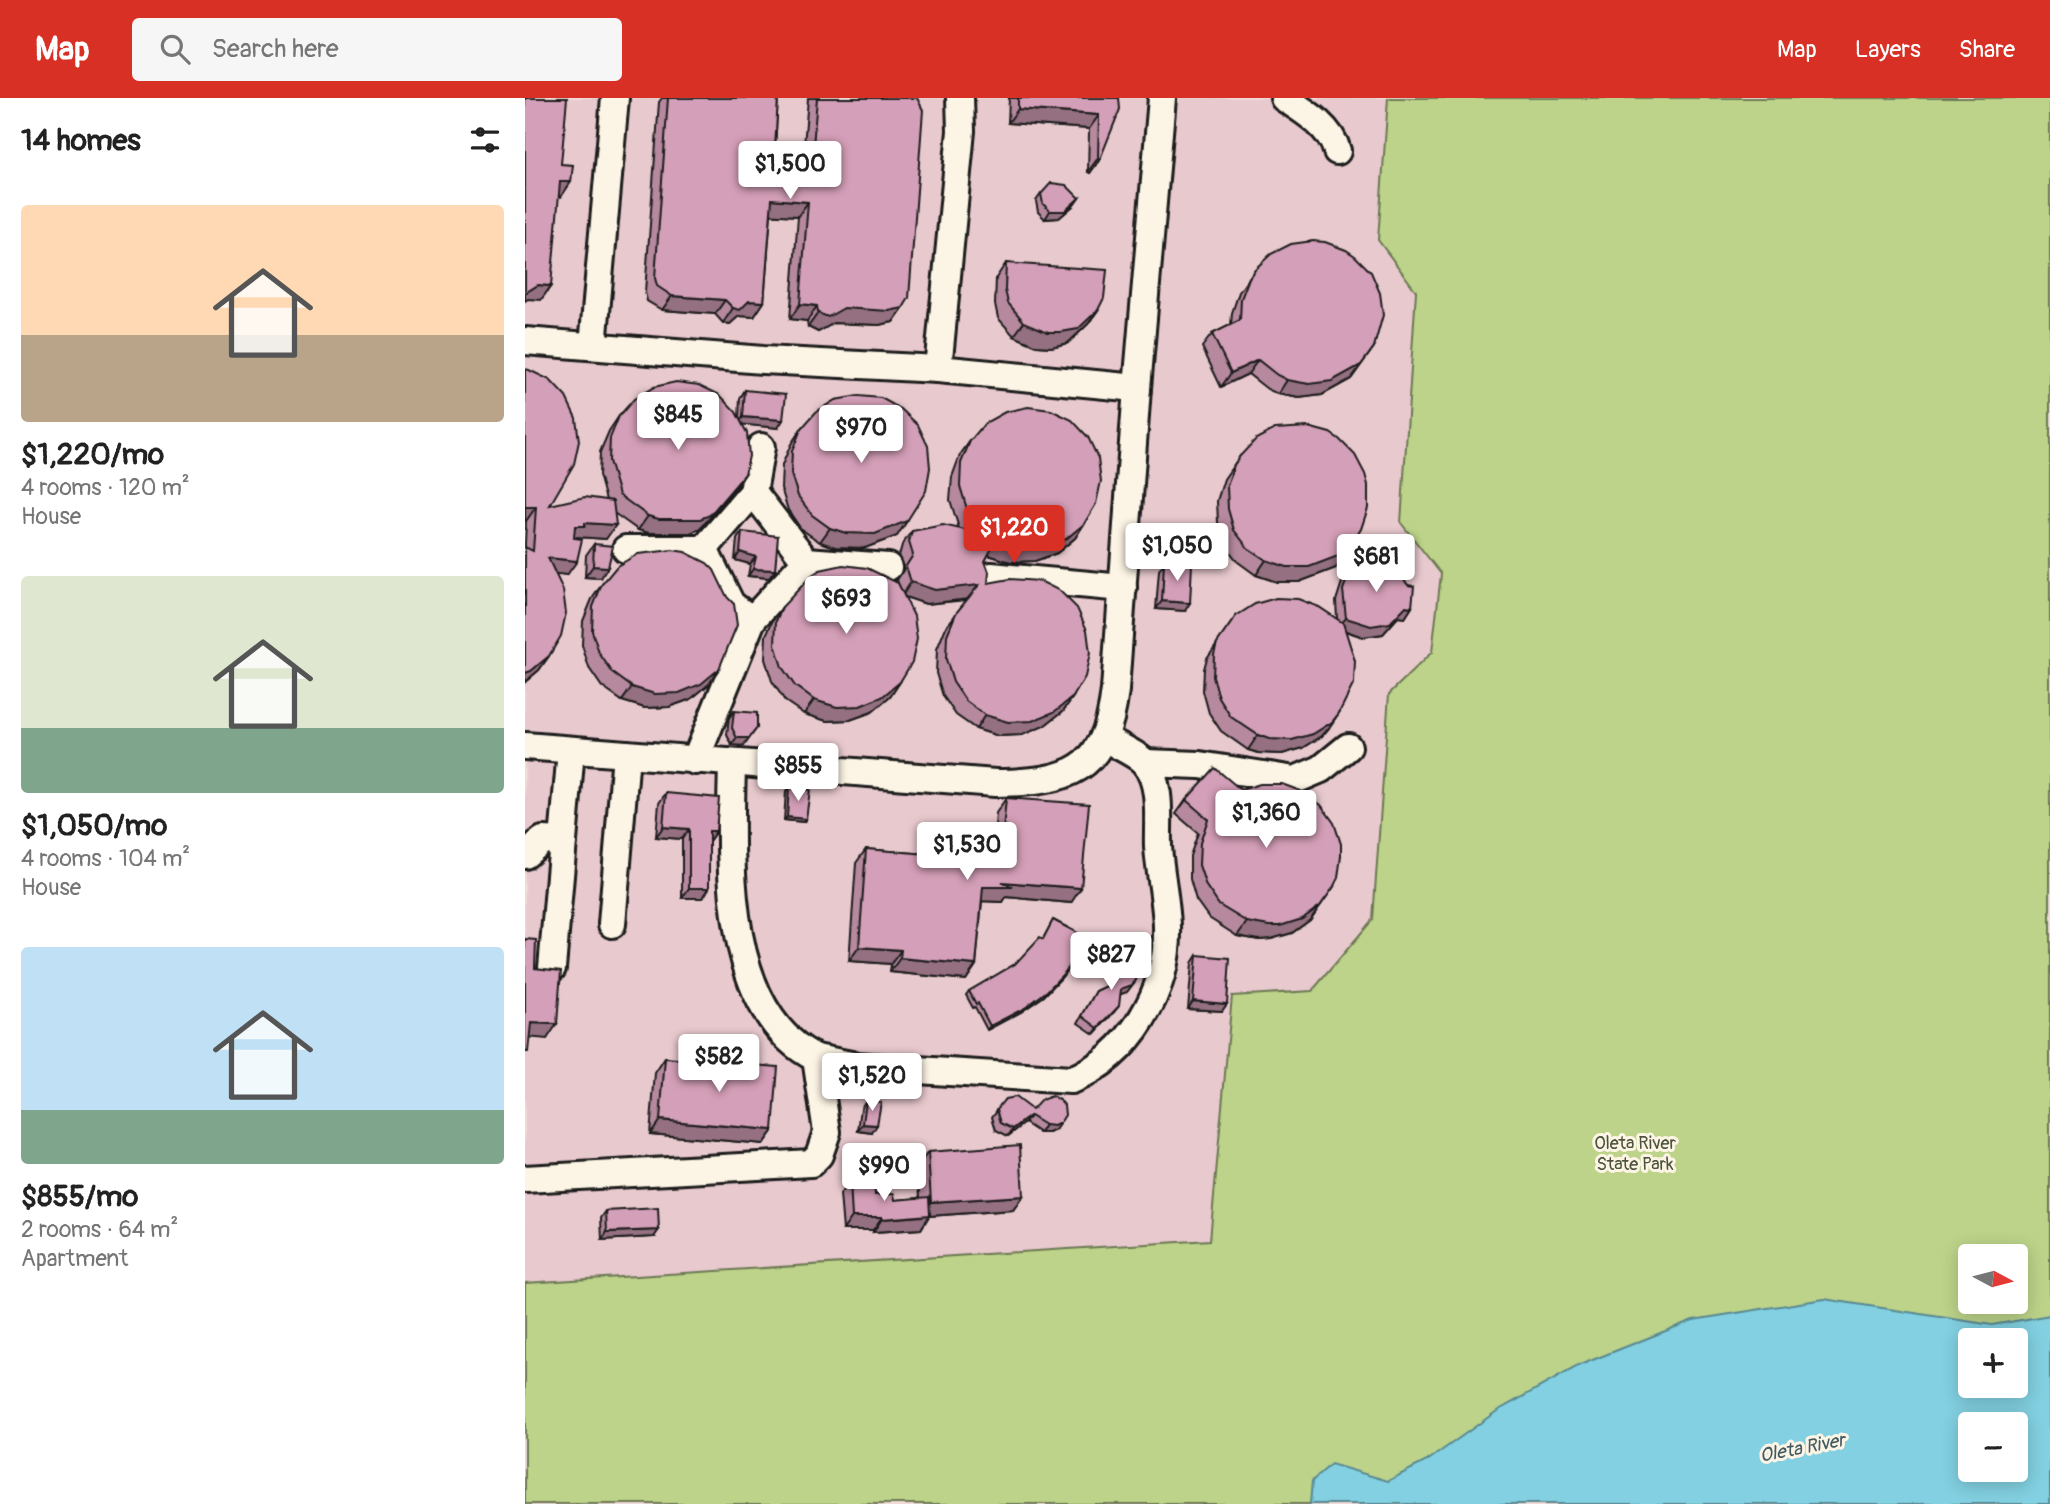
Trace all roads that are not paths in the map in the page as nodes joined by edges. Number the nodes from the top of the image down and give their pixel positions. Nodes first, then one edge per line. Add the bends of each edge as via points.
1 (615, 98) edge
2 (960, 98) edge
3 (1162, 98) edge
4 (1285, 98) edge
5 (1337, 151) dead end
6 (525, 341) edge
7 (593, 346) junction
8 (938, 369) junction
9 (1137, 388) junction
10 (761, 447) dead end
11 (753, 492) junction
12 (626, 549) dead end
13 (704, 549) junction
14 (806, 561) junction
15 (888, 567) dead end
16 (991, 576) edge
17 (1123, 588) junction
18 (752, 620) junction
19 (1105, 738) junction
20 (525, 746) edge
21 (1348, 747) dead end
22 (571, 750) junction
23 (625, 754) junction
24 (695, 761) junction
25 (1145, 763) junction
26 (732, 764) junction
27 (563, 841) junction
28 (525, 855) edge
29 (612, 924) dead end
30 (552, 968) edge
31 (816, 1058) junction
32 (525, 1179) edge

1 - 7 lane
2 - 8 lane via 961,131
3 - 9 lane
4 - 5 lane via 1322,126
6 - 7 lane
7 - 8 lane
8 - 9 lane
9 - 17 lane
10 - 11 lane
11 - 13 lane
11 - 14 lane
12 - 13 lane
13 - 18 lane via 731,604
14 - 15 lane
14 - 18 lane
16 - 17 lane
17 - 19 lane via 1112,715
18 - 24 lane
19 - 25 lane
19 - 26 lane via 1085,762 1059,778 1033,783
20 - 22 lane
21 - 25 lane via 1321,769 1295,780 1201,765
22 - 23 lane
22 - 27 lane
23 - 24 lane
23 - 29 lane
24 - 26 lane
25 - 31 lane via 1159,796 1158,846 1167,927 1161,976 1141,1020 1107,1060 1071,1080 856,1066
26 - 31 lane via 731,888 743,950 771,1017 798,1049
27 - 28 lane via 543,840
27 - 30 lane
31 - 32 lane via 827,1132 820,1155 811,1163

